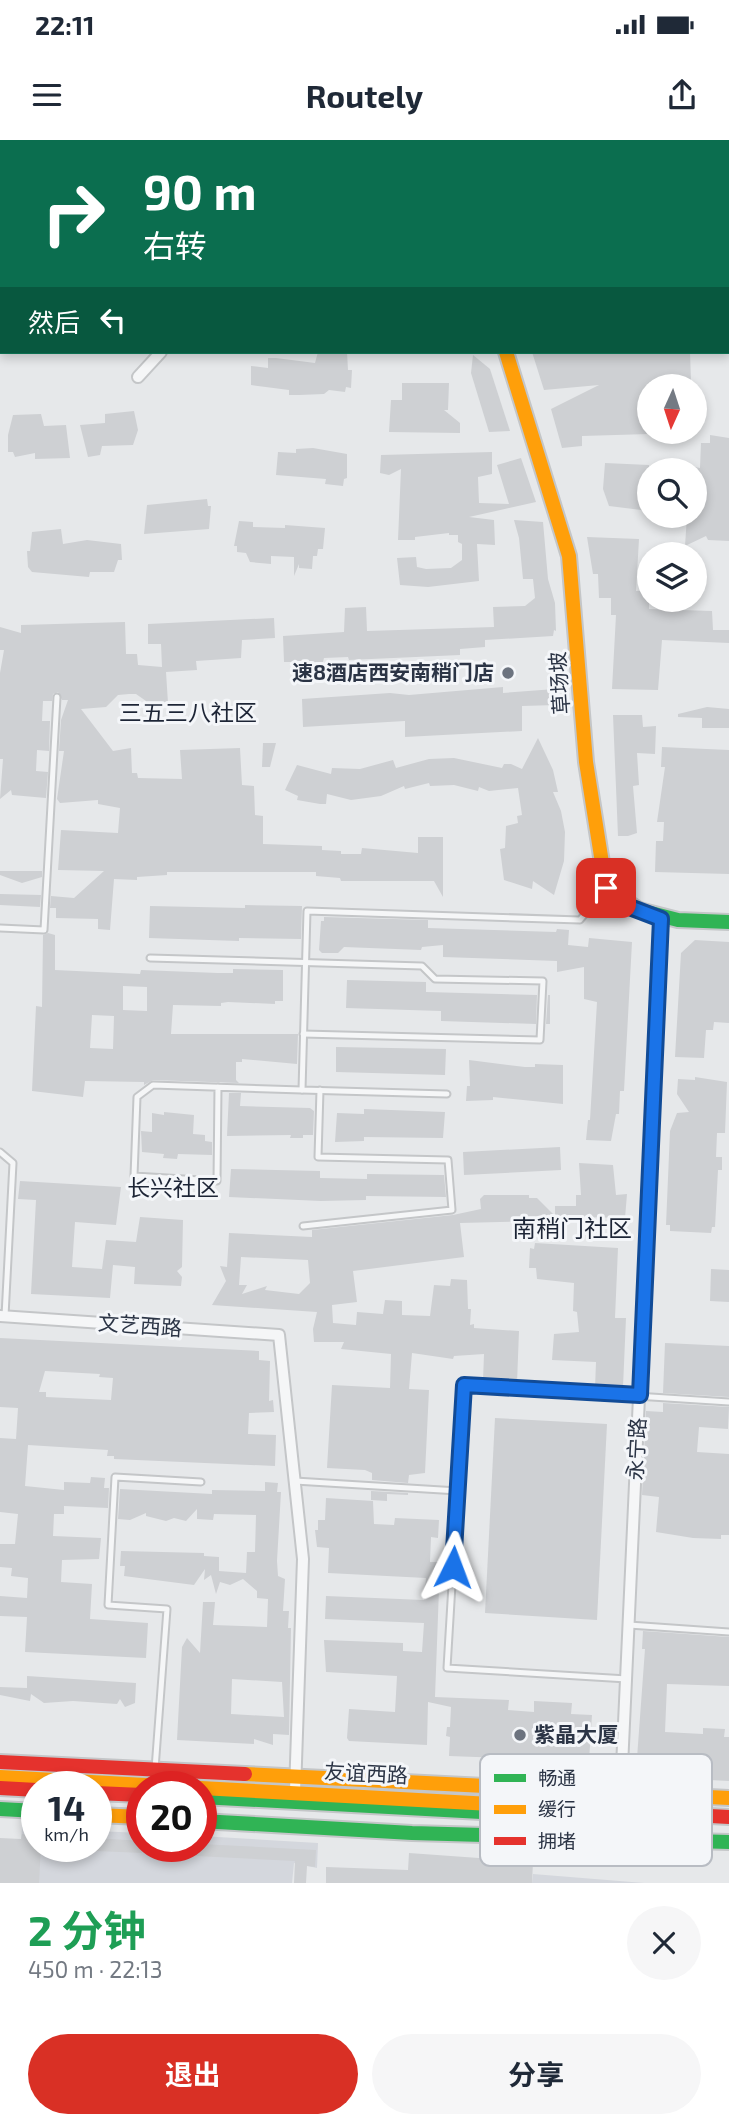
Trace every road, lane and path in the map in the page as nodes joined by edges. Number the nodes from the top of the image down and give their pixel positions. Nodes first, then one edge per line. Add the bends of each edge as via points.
1 (159, 354) edge
2 (507, 354) edge
3 (138, 377) dead end
4 (57, 697) dead end
5 (606, 888) junction
6 (661, 919) junction
7 (729, 922) edge
8 (0, 928) edge
9 (150, 958) dead end
10 (305, 962) junction
11 (303, 1034) junction
12 (218, 1087) junction
13 (302, 1090) junction
14 (320, 1090) junction
15 (447, 1094) dead end
16 (0, 1152) edge
17 (303, 1226) dead end
18 (3, 1316) edge
19 (640, 1395) junction
20 (729, 1402) edge
21 (295, 1481) junction
22 (201, 1482) dead end
23 (458, 1491) junction
24 (629, 1625) junction
25 (729, 1632) edge
26 (627, 1679) junction
27 (623, 1754) edge
28 (0, 1762) edge
29 (155, 1769) junction
30 (0, 1777) edge
31 (295, 1784) junction
32 (0, 1788) edge
33 (21, 1789) edge
34 (480, 1789) edge
35 (217, 1798) edge
36 (480, 1799) edge
37 (0, 1809) edge
38 (21, 1810) edge
39 (480, 1812) edge
40 (217, 1822) edge
41 (480, 1835) edge

1 - 3 street
2 - 5 street, 草场坡 via 569,556 586,762
4 - 8 lane via 44,930
5 - 6 street via 627,906
5 - 10 lane via 580,920 307,911
6 - 7 street
6 - 19 street, 永宁路
9 - 10 lane
10 - 11 lane
10 - 11 lane via 422,966 435,979 542,981 540,1040
11 - 13 lane
12 - 12 lane via 153,1085 137,1097 134,1176 217,1181
12 - 13 lane
13 - 14 lane
14 - 15 lane
14 - 17 lane via 318,1157 448,1160 452,1210
16 - 18 lane via 13,1163
18 - 21 street, 文艺西路 via 279,1335
19 - 20 lane
19 - 23 lane via 464,1385
19 - 24 street, 永宁路
21 - 23 lane
21 - 31 street via 303,1559
22 - 29 lane via 115,1477 108,1605 167,1609
23 - 26 lane via 447,1668
24 - 25 lane
24 - 26 street, 永宁路
26 - 27 street, 永宁路
28 - 29 street
29 - 31 street
30 - 31 street, 友谊西路
31 - 34 street
31 - 36 street, 友谊西路
32 - 33 street
35 - 39 street, 友谊西路
37 - 38 street
40 - 41 street

